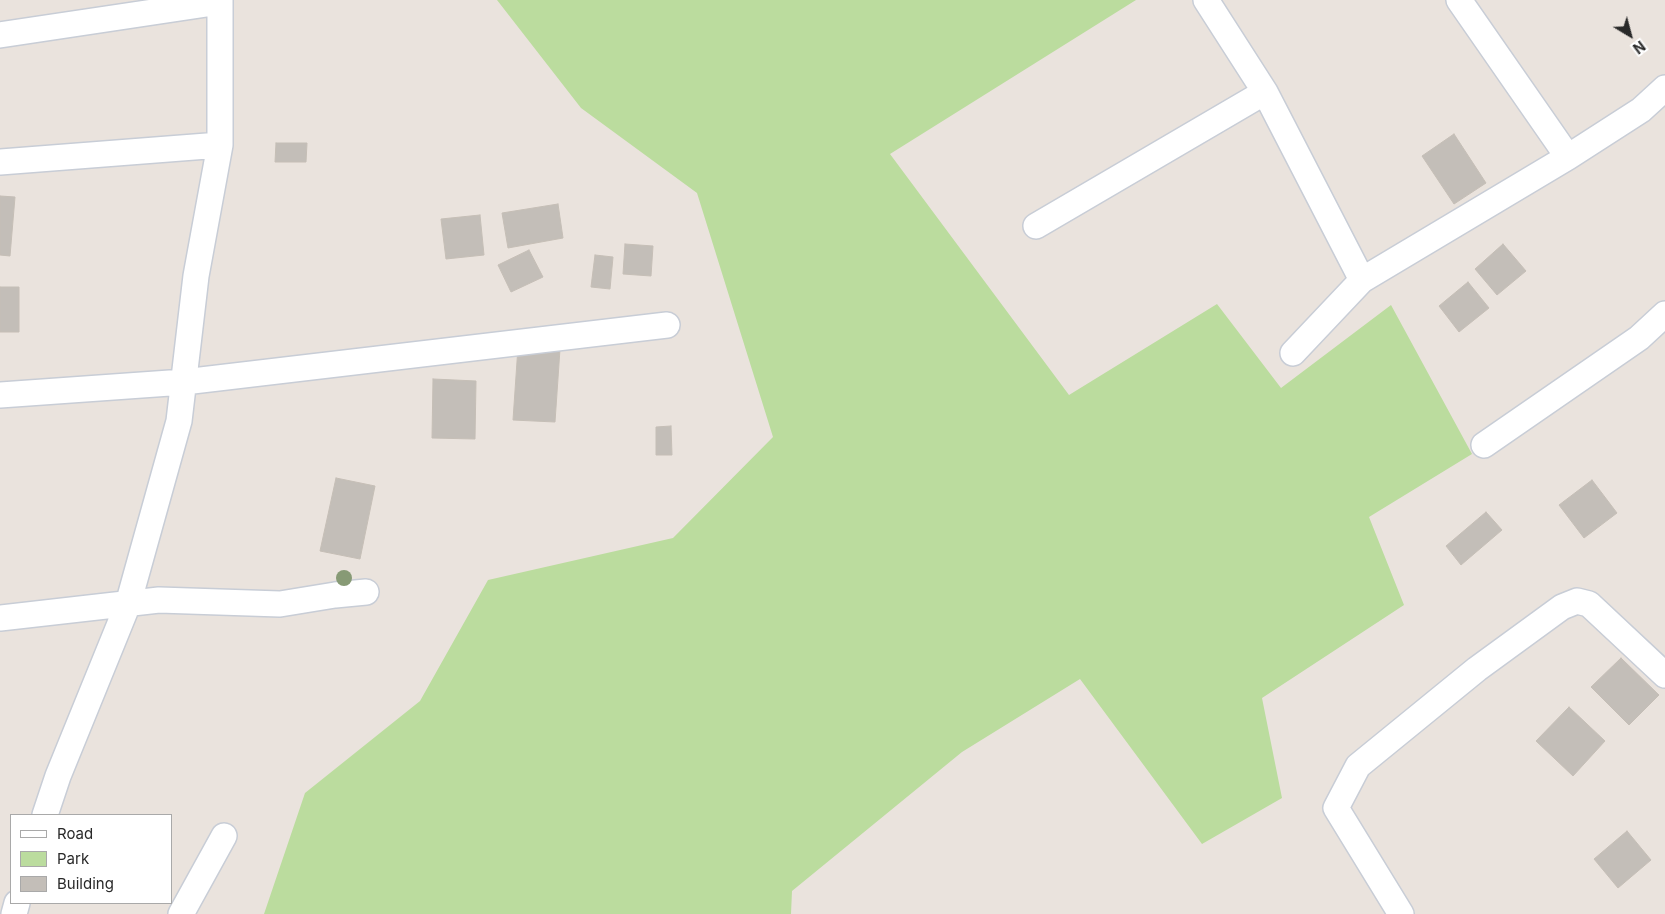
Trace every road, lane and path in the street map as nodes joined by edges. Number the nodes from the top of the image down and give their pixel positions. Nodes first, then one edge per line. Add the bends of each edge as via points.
1 (1206, 0) edge
2 (1459, 0) edge
3 (220, 1) edge
4 (0, 35) edge
5 (1665, 88) edge
6 (1265, 92) junction
7 (220, 144) junction
8 (1568, 157) junction
9 (0, 162) edge
10 (1036, 226) dead end
11 (1362, 280) junction
12 (1665, 314) edge
13 (667, 325) dead end
14 (1293, 353) dead end
15 (184, 382) junction
16 (0, 395) edge
17 (1484, 445) dead end
18 (366, 592) dead end
19 (128, 604) junction
20 (0, 618) edge
21 (1665, 675) edge
22 (45, 814) edge
23 (224, 836) dead end
24 (181, 914) edge
25 (1401, 914) edge

1 - 6 street
2 - 8 street
3 - 4 street
3 - 7 street
5 - 8 street via 1641,110
6 - 10 street
6 - 11 street
7 - 9 street
7 - 15 street via 196,276
8 - 11 street
11 - 14 street
12 - 17 street via 1639,338
13 - 15 street
15 - 16 street
15 - 19 street via 179,421
18 - 19 street via 280,604 160,600
19 - 20 street
19 - 22 street
21 - 25 street via 1589,604 1577,601 1562,607 1477,670 1358,766 1336,808
23 - 24 street

